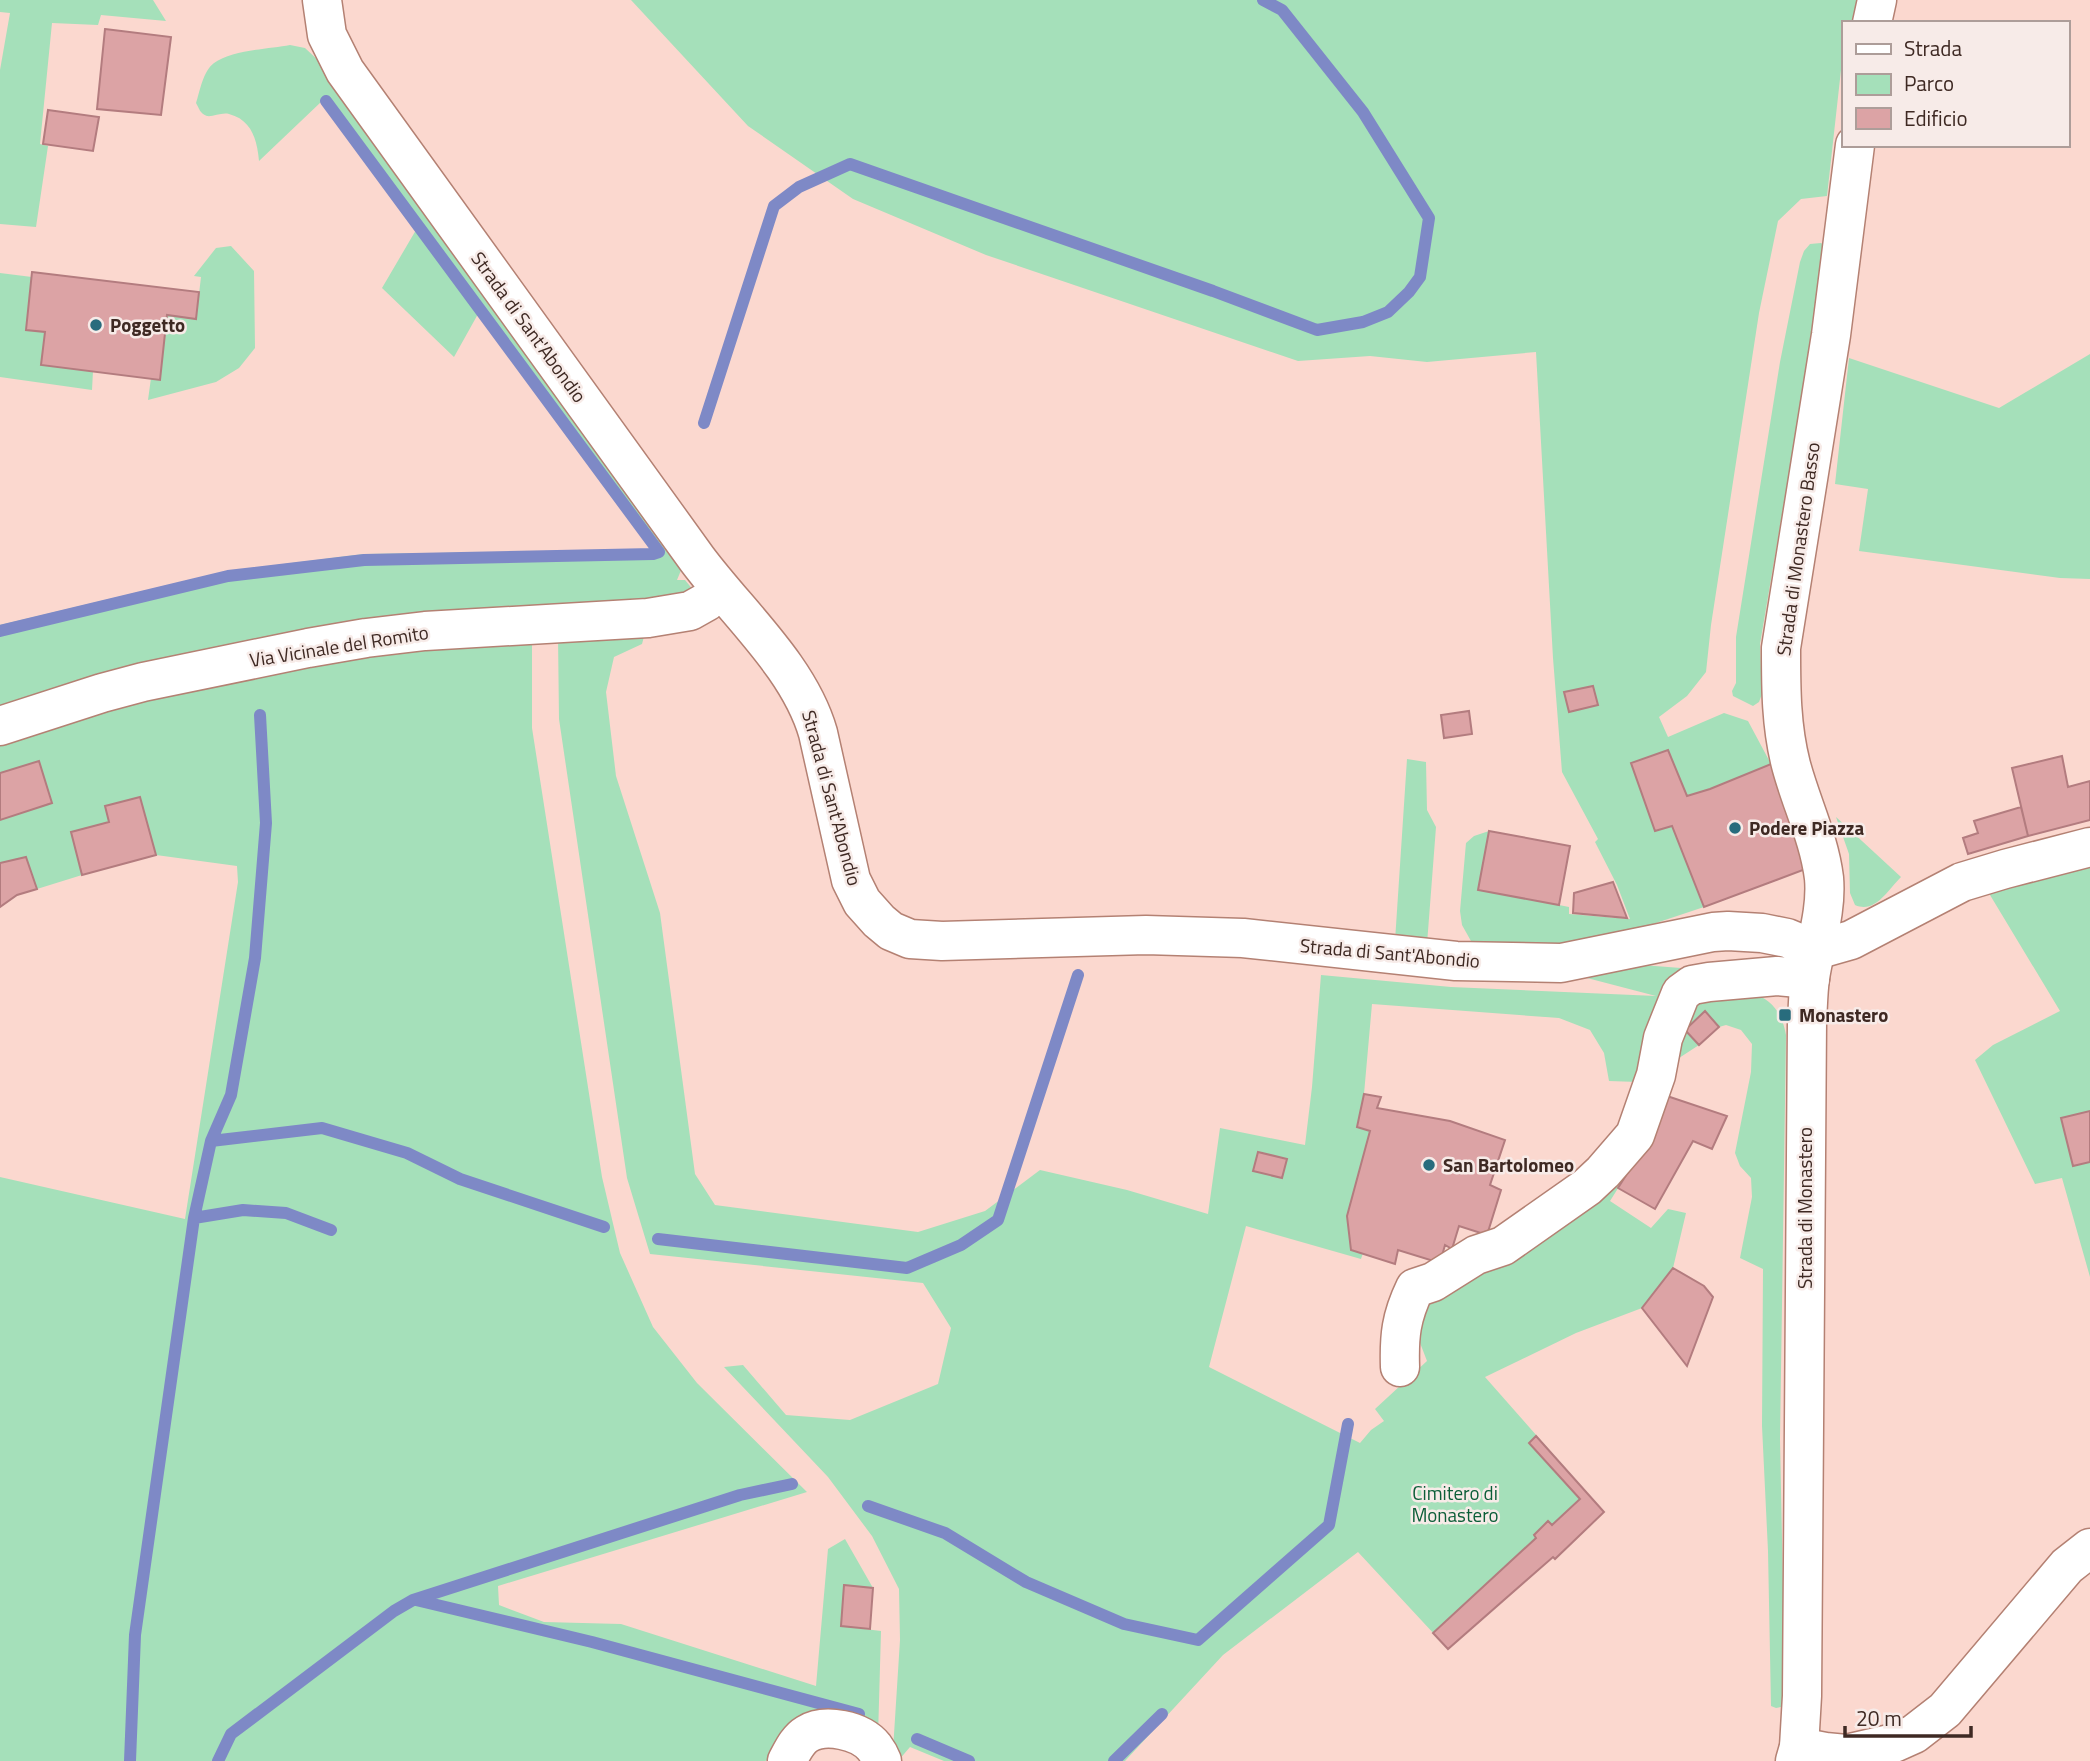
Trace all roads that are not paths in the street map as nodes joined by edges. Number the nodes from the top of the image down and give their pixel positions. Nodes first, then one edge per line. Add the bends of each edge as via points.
1 (322, 0) edge
2 (1877, 0) edge
3 (1872, 21) edge
4 (1855, 147) edge
5 (719, 589) junction
6 (0, 726) edge
7 (2090, 847) edge
8 (1813, 965) junction
9 (1400, 1367) dead end
10 (2090, 1548) edge
11 (1797, 1754) edge
12 (787, 1761) edge
13 (883, 1761) edge

1 - 5 street, Strada di Sant'Abondio via 327,36 345,71
2 - 3 street
4 - 8 street, Strada di Monastero Basso via 1831,335 1781,648 1785,734 1824,881
5 - 6 street, Via Vicinale del Romito via 690,611 648,618 425,631 308,648 133,685
5 - 8 street, Strada di Sant'Abondio via 781,662 807,703 851,880 869,911 900,936 942,941 1146,936 1243,939 1456,961 1561,963 1713,932 1745,931 1787,938
7 - 8 street via 1962,882
8 - 9 street via 1777,976 1692,985 1681,993 1634,1135 1587,1187 1503,1246 1476,1255 1415,1288 1399,1335
8 - 11 street, Strada di Monastero via 1807,1021 1802,1696
10 - 11 street via 2067,1566 1945,1710 1914,1734 1846,1754
12 - 13 street via 808,1733 825,1729 852,1732 873,1745

